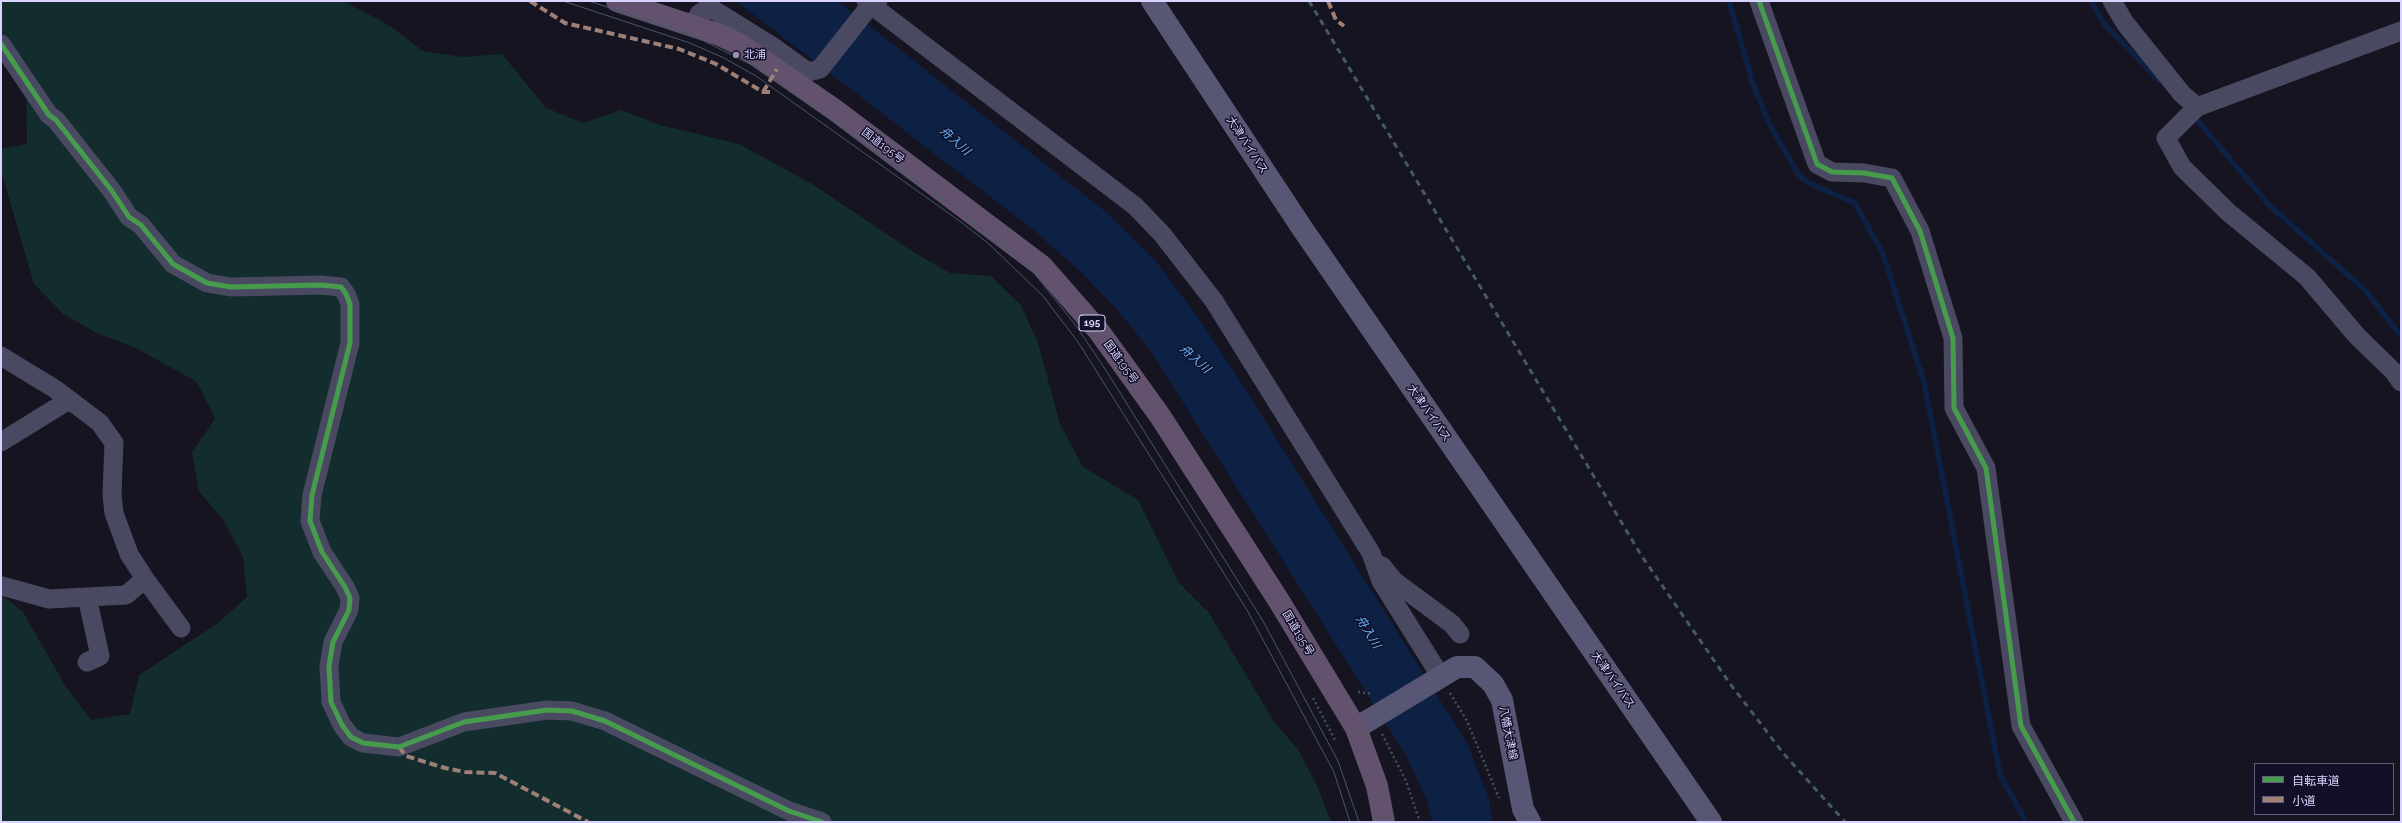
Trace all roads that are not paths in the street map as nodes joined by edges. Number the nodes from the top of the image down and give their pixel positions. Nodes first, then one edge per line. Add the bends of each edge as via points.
1 (617, 1) edge
2 (725, 1) edge
3 (1152, 1) edge
4 (1759, 1) edge
5 (2112, 1) edge
6 (870, 5) edge
7 (693, 26) junction
8 (2401, 31) edge
9 (1, 44) edge
10 (818, 70) junction
11 (2197, 107) junction
12 (1, 356) edge
13 (2401, 382) edge
14 (69, 400) junction
15 (1, 442) edge
16 (1371, 553) junction
17 (145, 579) junction
18 (2, 586) edge
19 (87, 597) junction
20 (181, 628) dead end
21 (1460, 634) dead end
22 (87, 662) dead end
23 (1438, 679) junction
24 (1369, 721) junction
25 (822, 822) edge
26 (1384, 822) edge
27 (1530, 822) edge
28 (1711, 822) edge
29 (2074, 822) edge

1 - 7 highway, 国道195号 / 195
2 - 10 street
3 - 28 main road, 大津バイパス via 1302,228
4 - 29 street via 1817,164 1832,172 1864,173 1892,178 1920,231 1953,338 1954,408 1986,468 2022,726
5 - 11 street via 2125,23 2182,94
6 - 10 street
6 - 16 street via 1135,206 1162,234 1214,302
7 - 10 street via 699,14 705,10 714,10 808,72
7 - 24 highway, 国道195号 / 195 via 720,35 766,61 1042,266 1098,330 1160,416 1279,601
8 - 11 street
9 - 25 street via 49,115 56,120 112,191 129,217 141,225 173,264 207,283 230,287 321,285 341,287 346,294 350,304 350,343 312,496 310,521 322,552 350,598 349,610 333,642 329,666 331,702 351,737 363,743 399,747 464,722 547,710 572,711 605,721 788,811
11 - 13 street via 2166,138 2182,167 2228,212 2307,277 2357,336
12 - 14 street
14 - 15 street
14 - 17 street via 100,423 114,443 114,513 129,554
16 - 21 street via 1394,581 1452,624
16 - 23 street via 1381,580
17 - 19 street via 126,594
17 - 20 street
18 - 19 street via 49,599
19 - 22 street via 100,656
23 - 24 main road, 八幡大津線
23 - 27 main road, 八幡大津線 via 1457,667 1475,667 1493,684 1502,700 1523,809
24 - 26 highway, 国道195号 / 195

